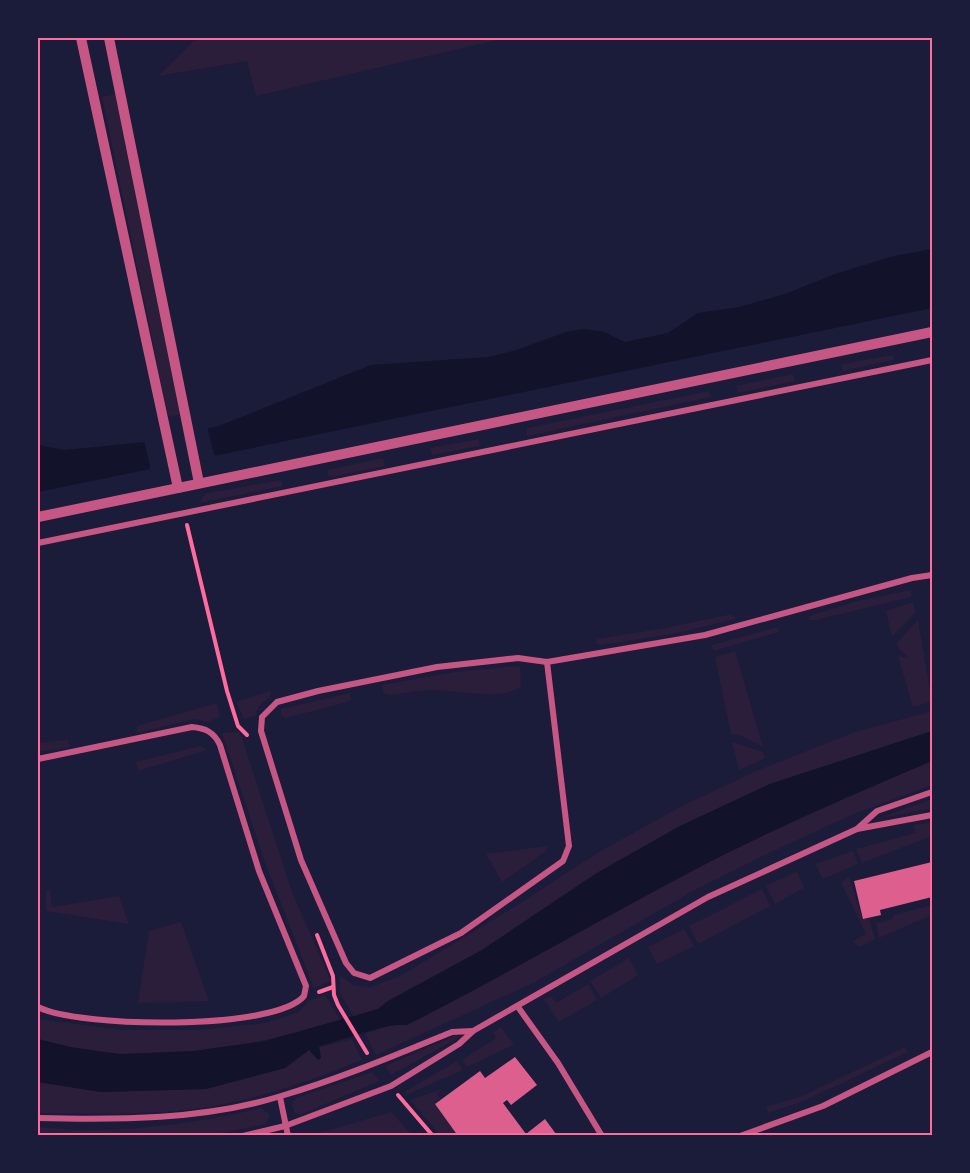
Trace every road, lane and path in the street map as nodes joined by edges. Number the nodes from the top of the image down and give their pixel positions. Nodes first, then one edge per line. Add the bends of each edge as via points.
1 (81, 38) edge
2 (109, 38) edge
3 (933, 332) edge
4 (933, 360) edge
5 (199, 483) junction
6 (178, 488) junction
7 (184, 513) junction
8 (38, 516) edge
9 (38, 543) edge
10 (933, 575) edge
11 (547, 662) junction
12 (238, 726) dead end
13 (38, 759) edge
14 (933, 792) edge
15 (933, 815) edge
16 (857, 829) junction
17 (338, 1005) dead end
18 (38, 1007) edge
19 (518, 1007) junction
20 (473, 1031) junction
21 (366, 1052) dead end
22 (933, 1052) edge
23 (280, 1097) junction
24 (38, 1118) edge
25 (285, 1126) junction
26 (243, 1136) edge
27 (288, 1136) edge
28 (602, 1136) edge
29 (740, 1136) edge

1 - 6 street
2 - 5 street
3 - 5 street
4 - 7 street
5 - 6 street
6 - 8 street
7 - 9 street
7 - 12 path
10 - 11 street via 705,635
11 - 11 street via 569,846 563,861 461,933 370,978 354,973 301,860 261,731 262,717 277,702 437,667 518,658
13 - 18 street via 192,727 210,732 220,745 259,871 306,986 304,996 288,1009 218,1021 121,1023
14 - 16 street via 877,811
15 - 16 street
16 - 19 street via 708,897
17 - 21 path
19 - 20 street
19 - 28 street
20 - 23 street via 452,1032
20 - 25 street via 391,1086
22 - 29 street via 823,1106
23 - 24 street via 204,1112 102,1119
23 - 25 street
25 - 26 street
25 - 27 street

